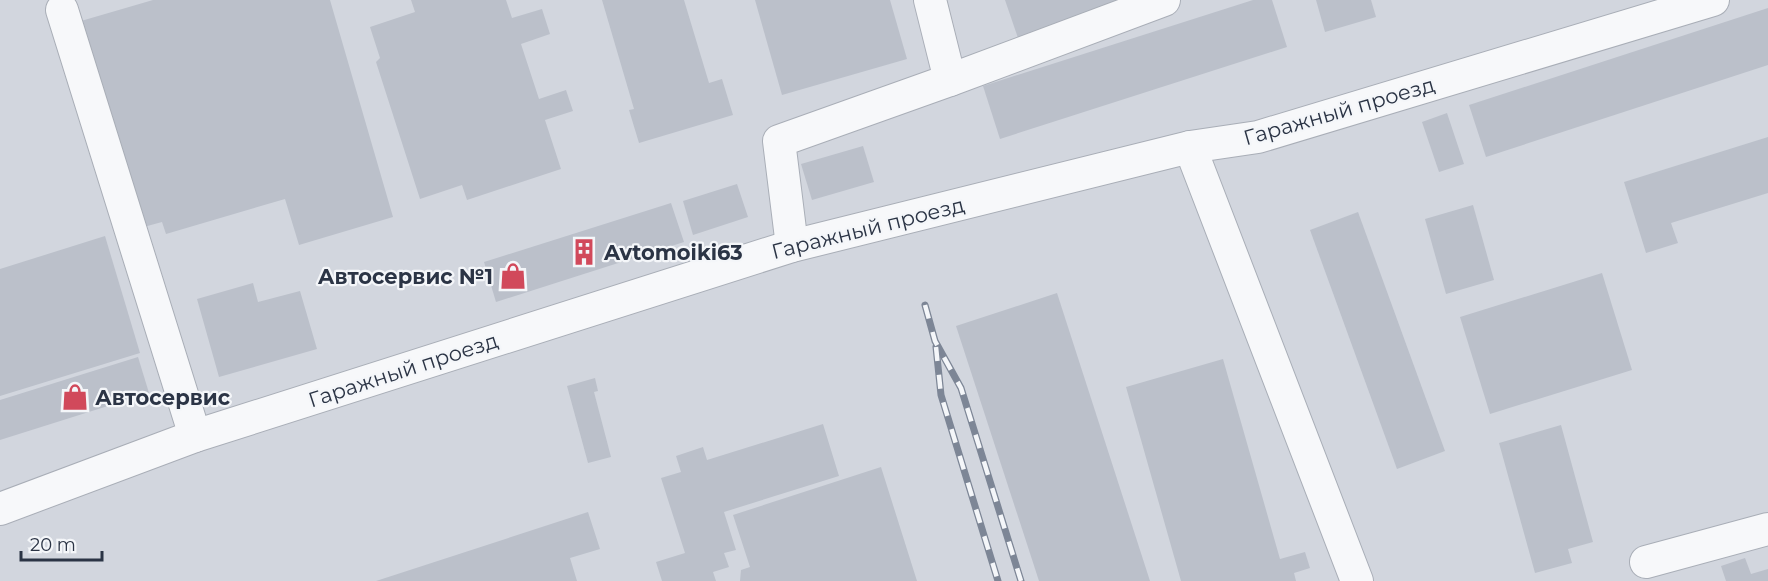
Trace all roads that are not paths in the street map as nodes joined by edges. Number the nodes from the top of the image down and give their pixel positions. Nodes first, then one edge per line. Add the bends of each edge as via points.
1 (930, 0) edge
2 (1164, 0) edge
3 (1713, 0) edge
4 (62, 10) dead end
5 (950, 80) junction
6 (1190, 147) junction
7 (792, 246) junction
8 (195, 436) junction
9 (0, 509) edge
10 (1768, 529) edge
11 (1646, 562) dead end
12 (1357, 581) edge

1 - 5 street
2 - 5 street
3 - 6 street, Гаражный проезд via 1258,137
4 - 8 street
5 - 7 street via 779,141
6 - 7 street, Гаражный проезд
6 - 12 street
7 - 8 street, Гаражный проезд
8 - 9 street, Гаражный проезд
10 - 11 street

